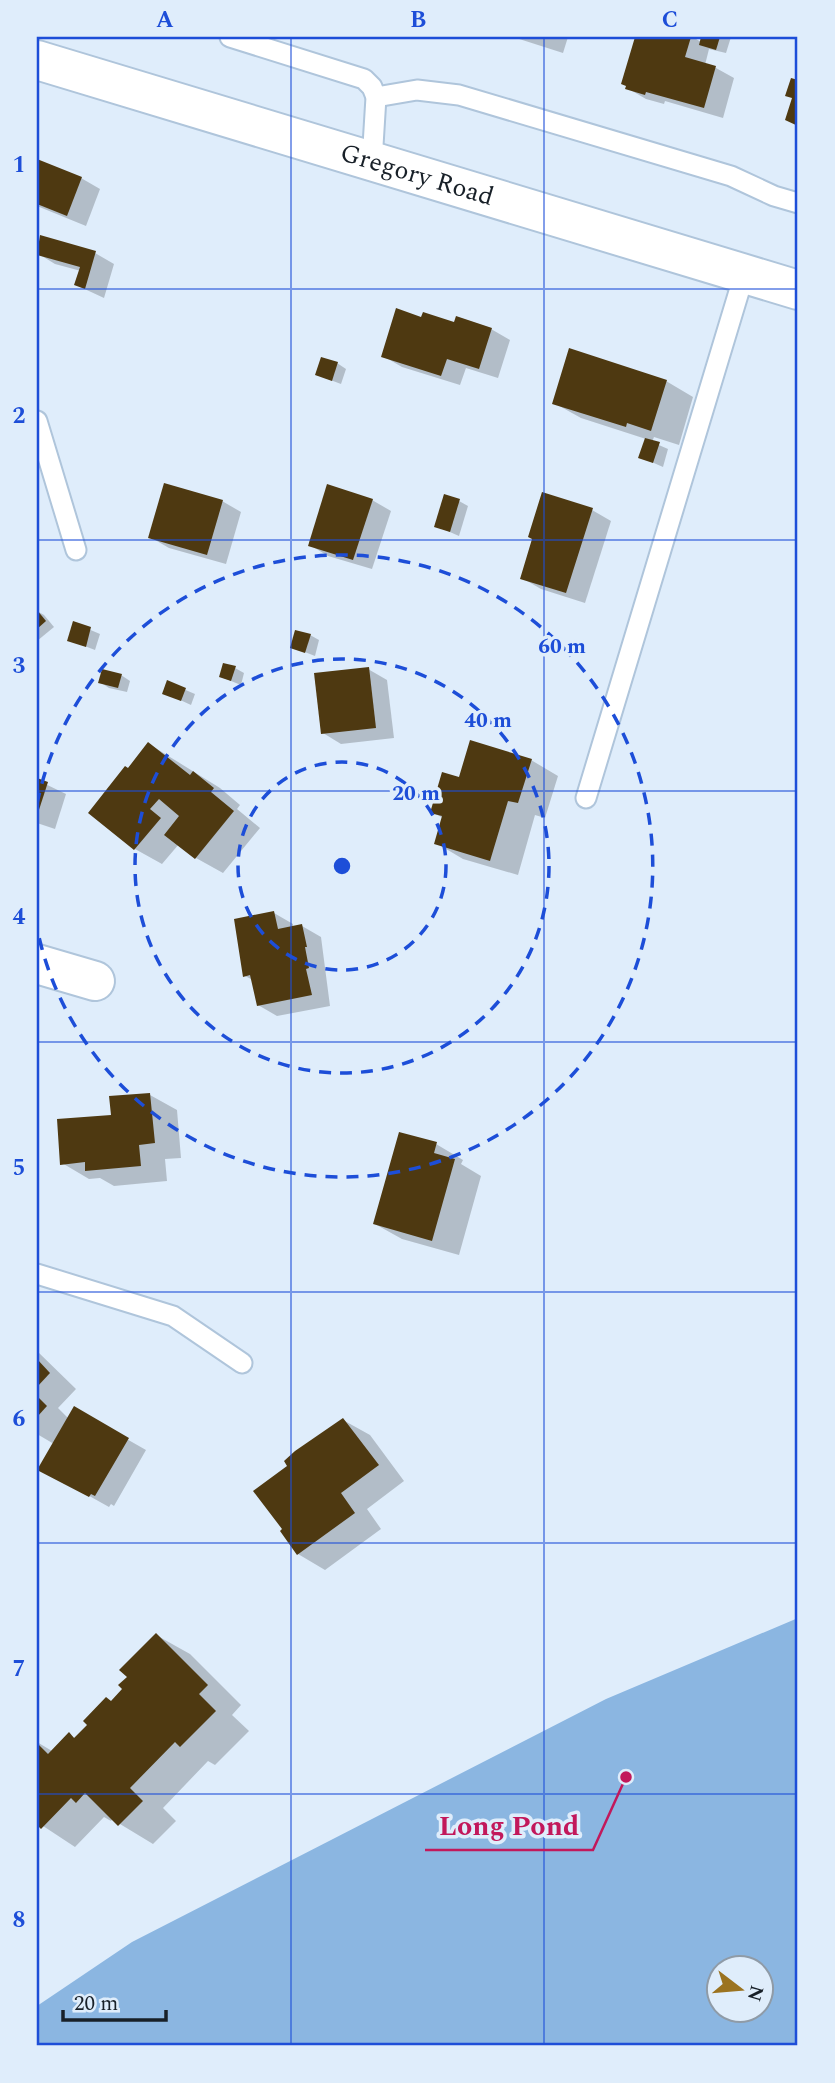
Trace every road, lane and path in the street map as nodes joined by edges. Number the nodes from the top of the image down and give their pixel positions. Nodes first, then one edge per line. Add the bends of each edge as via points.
1 (230, 37) edge
2 (37, 60) edge
3 (376, 97) junction
4 (372, 162) junction
5 (798, 203) edge
6 (744, 275) junction
7 (798, 290) edge
8 (37, 421) edge
9 (76, 550) dead end
10 (586, 798) dead end
11 (37, 964) edge
12 (95, 981) dead end
13 (37, 1275) edge
14 (242, 1363) dead end

1 - 3 lane via 364,79
2 - 4 street, Gregory Road
3 - 4 lane
3 - 5 lane via 417,90 459,95 731,176
4 - 6 street, Gregory Road
6 - 7 street, Gregory Road
6 - 10 lane
8 - 9 lane
11 - 12 street
13 - 14 lane via 173,1316

